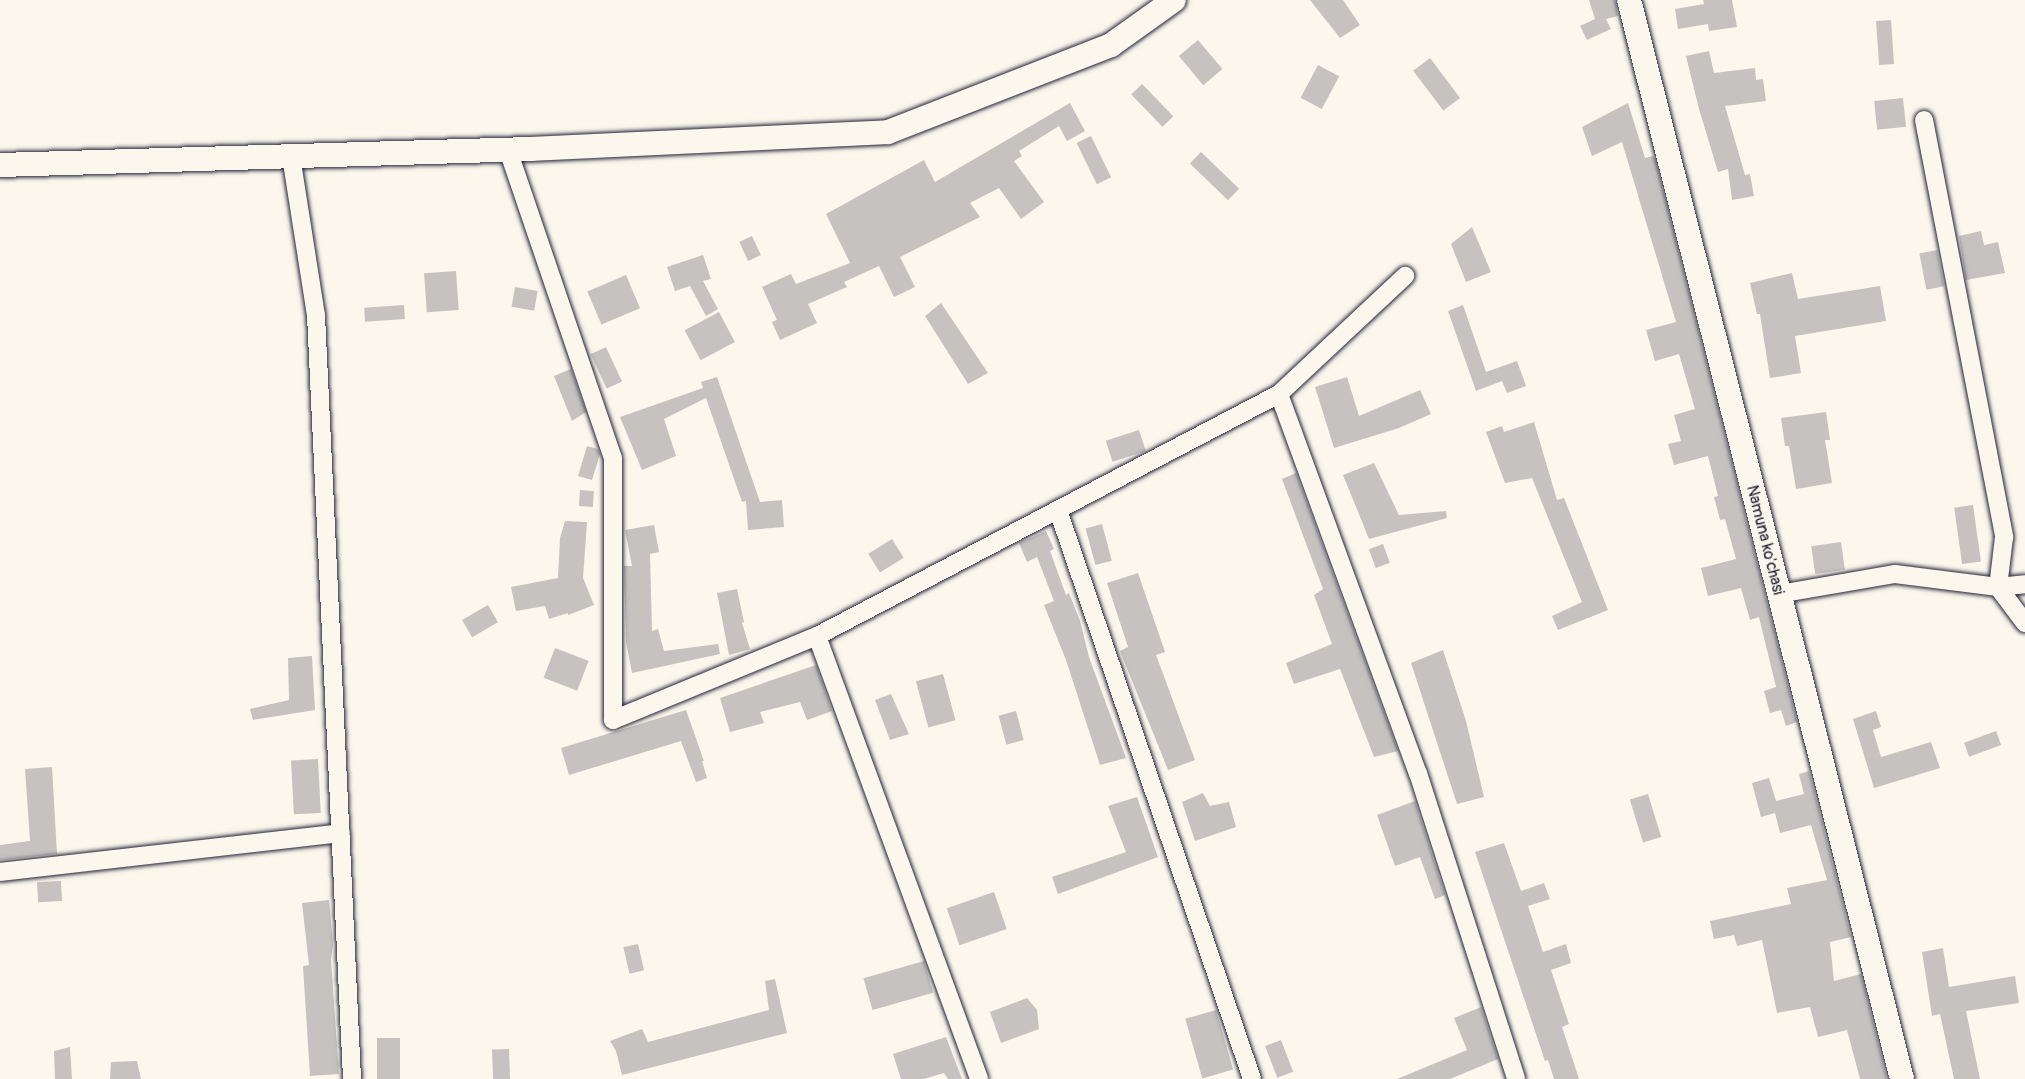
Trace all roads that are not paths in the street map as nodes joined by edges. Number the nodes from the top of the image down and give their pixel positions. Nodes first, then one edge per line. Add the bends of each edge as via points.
1 (1174, 0) edge
2 (1629, 0) edge
3 (1924, 120) dead end
4 (508, 150) junction
5 (291, 156) junction
6 (0, 165) edge
7 (1405, 276) dead end
8 (1278, 394) junction
9 (1058, 510) junction
10 (2025, 584) edge
11 (1998, 587) junction
12 (1779, 594) junction
13 (2025, 623) edge
14 (817, 636) junction
15 (341, 833) junction
16 (0, 872) edge
17 (352, 1079) edge
18 (979, 1079) edge
19 (1252, 1079) edge
20 (1516, 1079) edge
21 (1902, 1079) edge

1 - 4 main road via 1111,45 888,132
2 - 12 main road, Namuna ko'chasi
3 - 11 street via 2004,537
4 - 5 main road
4 - 14 street via 613,458 613,720
5 - 6 main road
5 - 15 street via 316,315
7 - 8 street
8 - 9 street
8 - 20 street via 1418,773
9 - 14 street
9 - 19 street
10 - 11 street
11 - 12 street via 1895,574
11 - 13 street
12 - 21 main road, Namuna ko'chasi
14 - 18 street
15 - 16 street
15 - 17 street

